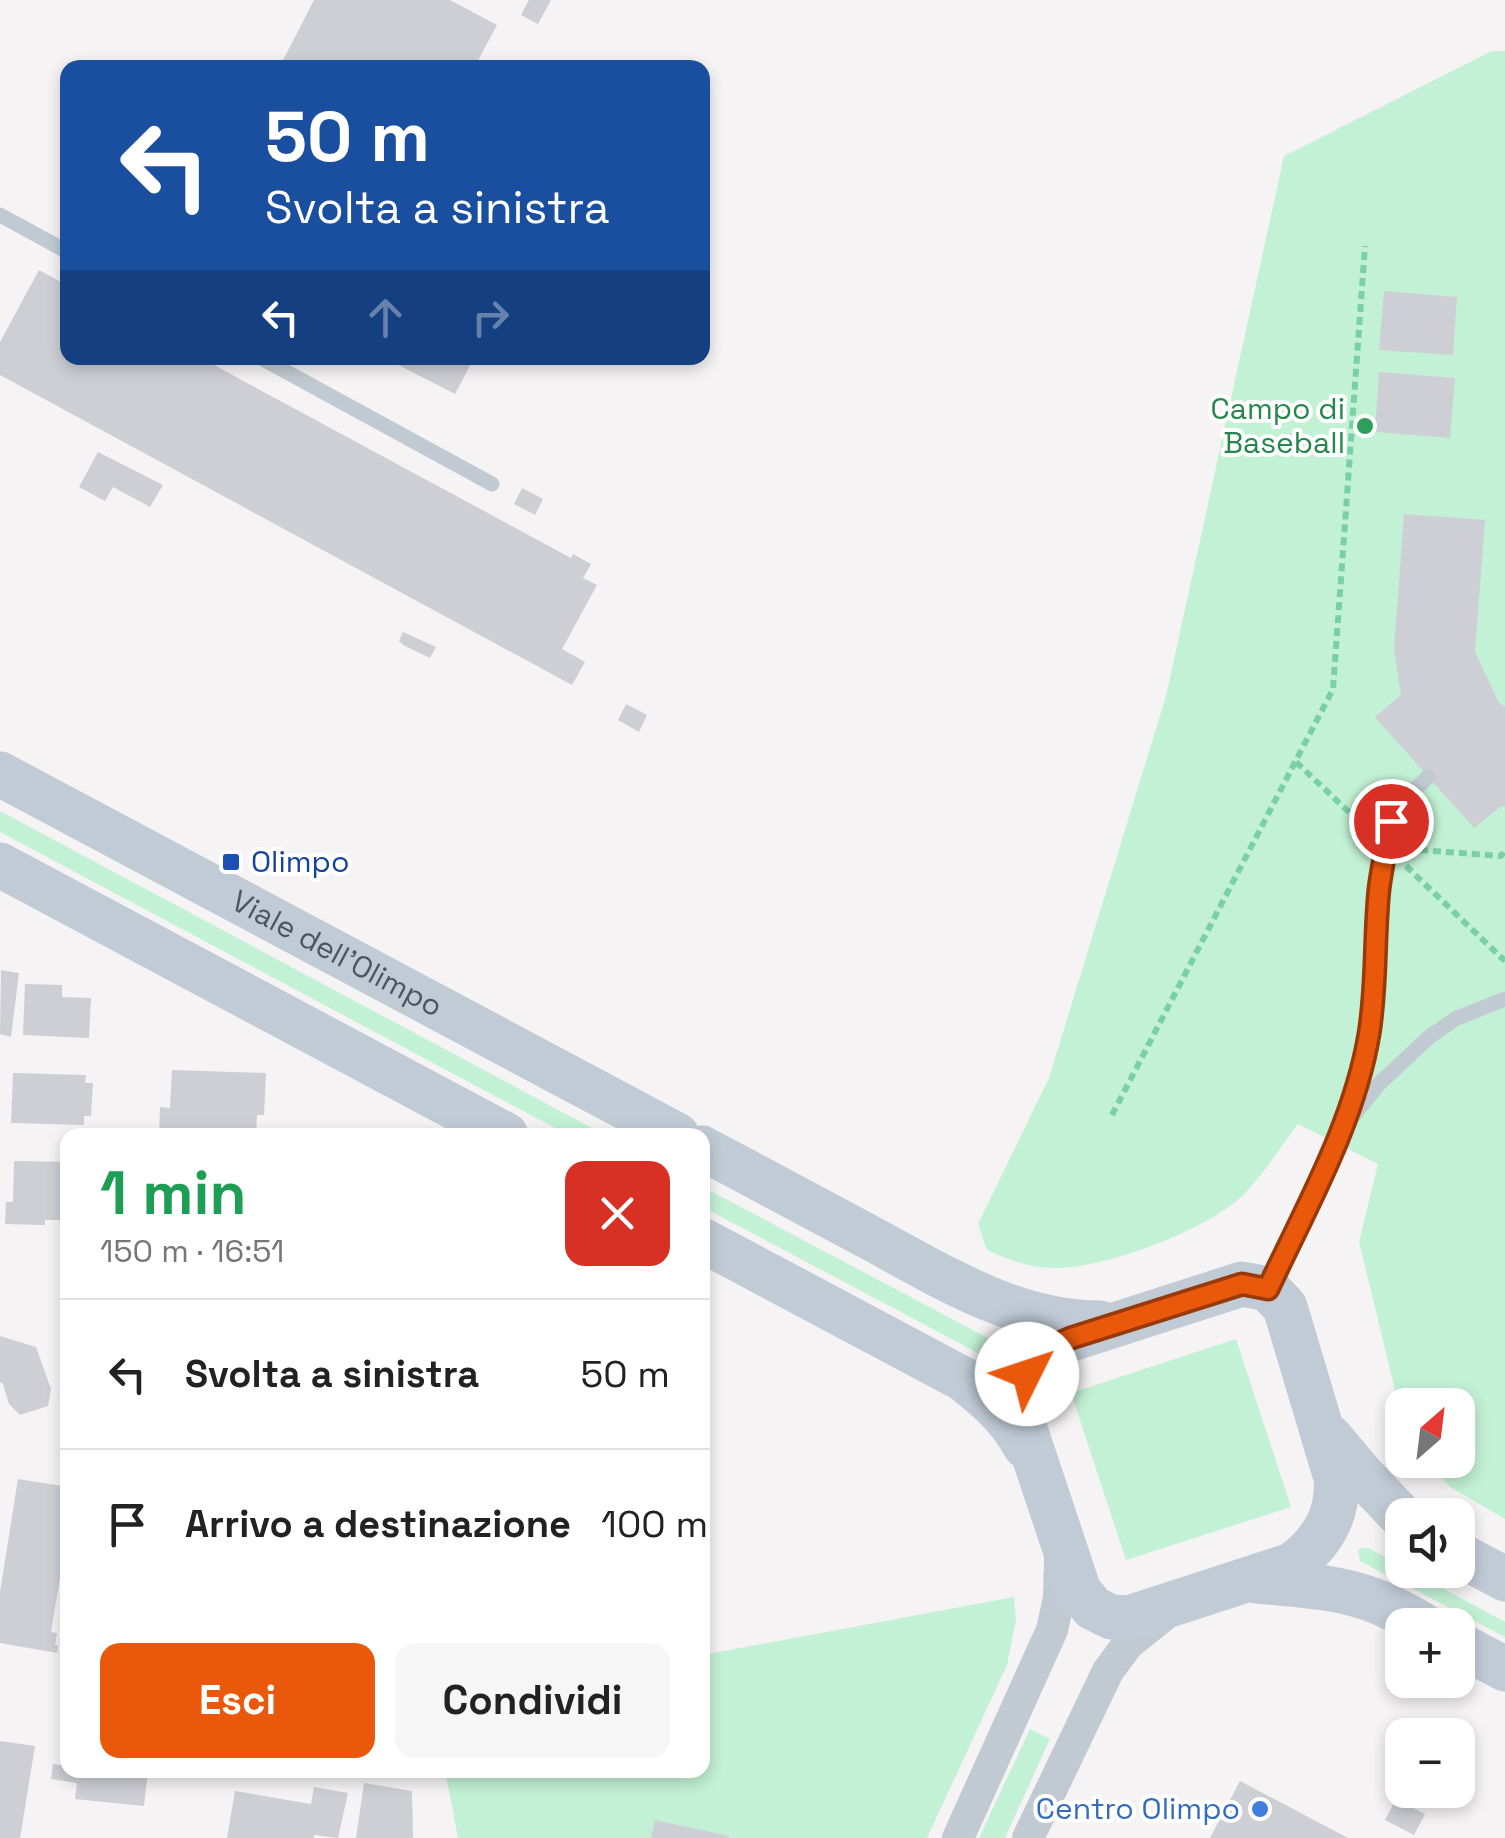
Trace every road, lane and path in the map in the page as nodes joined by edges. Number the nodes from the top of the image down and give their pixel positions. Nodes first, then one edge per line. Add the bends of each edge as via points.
1 (0, 215) edge
2 (1365, 246) dead end
3 (60, 248) edge
4 (274, 365) edge
5 (492, 484) dead end
6 (0, 774) edge
7 (1428, 777) dead end
8 (1386, 848) junction
9 (1505, 851) edge
10 (0, 865) edge
11 (1505, 999) edge
12 (1112, 1114) dead end
13 (493, 1128) edge
14 (664, 1128) edge
15 (1342, 1130) junction
16 (710, 1152) edge
17 (710, 1244) edge
18 (1268, 1289) junction
19 (1122, 1322) junction
20 (1322, 1426) junction
21 (1037, 1469) junction
22 (1385, 1499) edge
23 (1056, 1524) junction
24 (1475, 1563) edge
25 (1250, 1580) junction
26 (1505, 1580) edge
27 (1186, 1601) junction
28 (1389, 1608) edge
29 (1475, 1653) edge
30 (1505, 1669) edge
31 (958, 1838) edge
32 (1028, 1838) edge

1 - 3 lane
2 - 12 path via 1333,690
4 - 5 lane
6 - 14 street, Viale dell'Olimpo
7 - 8 lane via 1391,821
8 - 9 path via 1500,856
8 - 15 lane via 1369,1036
10 - 13 street
11 - 15 lane via 1429,1037
15 - 18 lane
16 - 19 street via 1000,1304 1047,1318
17 - 21 street via 962,1379 998,1406
18 - 19 street via 1242,1284
18 - 20 street via 1285,1307
19 - 21 street via 1046,1349 1027,1374 1019,1400
20 - 22 street
20 - 25 street via 1338,1499 1328,1528 1292,1565
21 - 23 street
23 - 27 street via 1078,1591 1092,1608 1128,1618
23 - 31 street via 1060,1598 1052,1630
24 - 26 street
25 - 27 street
25 - 28 street via 1323,1586
27 - 32 street via 1128,1644 1108,1671
29 - 30 street

